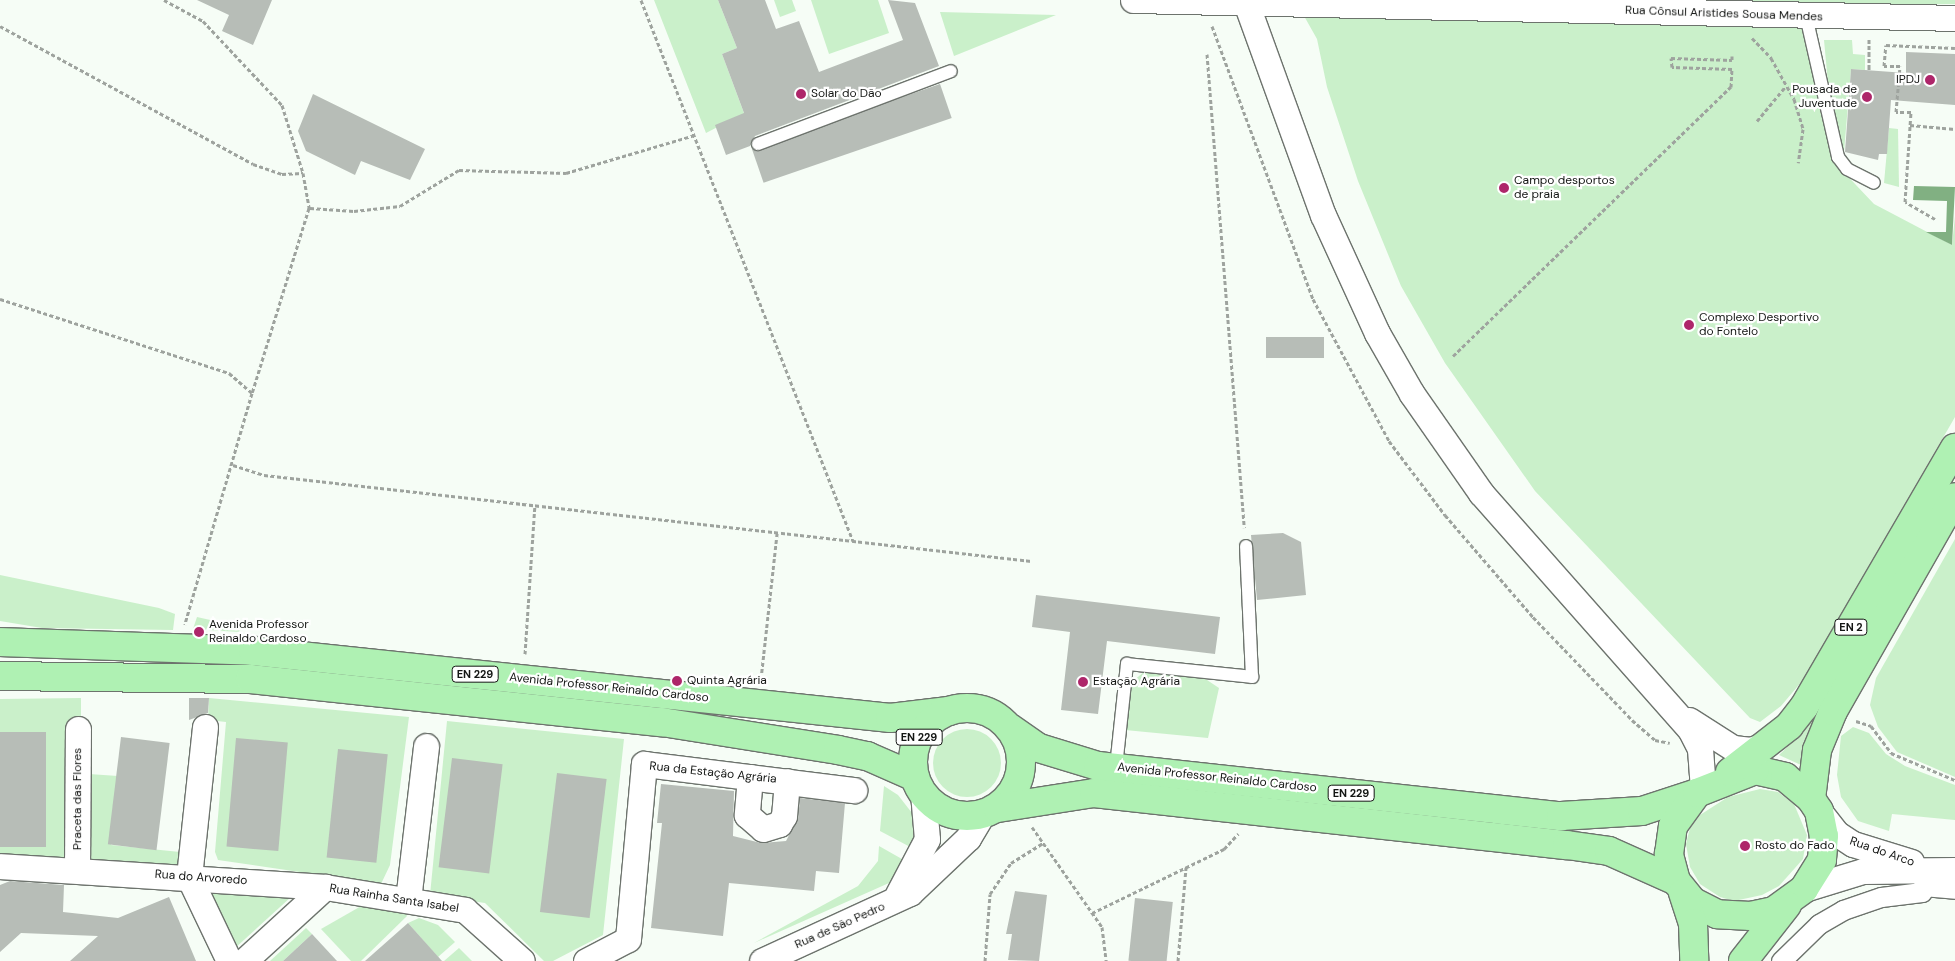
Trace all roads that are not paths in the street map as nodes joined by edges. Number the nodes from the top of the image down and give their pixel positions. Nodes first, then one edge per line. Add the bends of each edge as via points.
1 (1133, 0) edge
2 (1246, 2) edge
3 (1806, 16) junction
4 (1955, 18) edge
5 (951, 71) dead end
6 (758, 144) dead end
7 (1874, 182) dead end
8 (1955, 448) edge
9 (1955, 497) edge
10 (1246, 546) road end
11 (0, 642) edge
12 (0, 676) edge
13 (949, 711) junction
14 (1677, 711) junction
15 (205, 727) dead end
16 (1010, 728) junction
17 (78, 729) dead end
18 (426, 746) dead end
19 (1757, 752) junction
20 (1116, 767) junction
21 (750, 777) junction
22 (1785, 778) junction
23 (787, 781) junction
24 (919, 785) junction
25 (1706, 788) junction
26 (854, 790) dead end
27 (1816, 805) junction
28 (990, 811) junction
29 (0, 866) edge
30 (1928, 867) junction
31 (77, 869) junction
32 (1955, 870) edge
33 (189, 877) junction
34 (325, 887) junction
35 (1680, 887) junction
36 (1955, 889) edge
37 (1798, 894) junction
38 (408, 900) junction
39 (890, 903) junction
40 (229, 961) edge
41 (244, 961) edge
42 (522, 961) edge
43 (586, 961) edge
44 (762, 961) edge
45 (1694, 961) edge
46 (1743, 961) edge
47 (1780, 961) edge

1 - 2 street, Rua Cônsul Aristides Sousa Mendes
2 - 3 street, Rua Cônsul Aristides Sousa Mendes
2 - 14 street via 1347,273 1412,394 1481,493
3 - 4 street, Rua Cônsul Aristides Sousa Mendes
3 - 7 lane via 1838,156 1847,169
5 - 6 lane
8 - 19 main road, EN 2 via 1812,695
9 - 27 main road, EN 2 via 1833,711 1817,750
10 - 20 lane via 1252,677 1127,664
11 - 13 main road, Avenida Professor Reinaldo Cardoso / EN 229 via 178,647 319,657 890,718
12 - 24 main road, EN 229 via 250,679 662,722 848,752
13 - 16 main road, EN 229 via 987,712
13 - 24 main road, EN 229 via 920,736 913,756
14 - 19 street via 1721,744
14 - 25 street via 1697,739
15 - 33 street
16 - 20 main road, Avenida Professor Reinaldo Cardoso / EN 229 via 1062,756
16 - 28 main road via 1018,742 1022,767 1013,792
17 - 31 street, Praceta das Flores
18 - 38 street
19 - 22 street
19 - 25 main road, EN 2
20 - 25 main road, Avenida Professor Reinaldo Cardoso / EN 229 via 1571,816 1642,812
21 - 23 street, Rua da Estação Agrária
21 - 23 street via 747,816 763,829 779,824 784,816
21 - 43 street, Rua da Estação Agrária via 644,764 628,939
22 - 25 main road via 1755,770
22 - 27 main road
23 - 26 street, Rua da Estação Agrária
24 - 28 main road, EN 229 via 952,815
24 - 39 street via 927,839 912,874
25 - 35 main road, EN 2 via 1680,812 1670,840
27 - 30 street, Rua do Arco via 1836,833 1853,844
27 - 37 main road, EN 2 via 1822,860
28 - 35 main road, EN 229 via 1104,794 1584,847 1616,854
28 - 39 street, Rua de São Pedro via 931,876
29 - 31 street, Rua do Arvoredo
30 - 32 street, Rua do Arco
30 - 37 street, Rua do Arco via 1863,871
31 - 33 street, Rua do Arvoredo
33 - 34 street, Rua do Arvoredo
33 - 40 street
34 - 38 street, Rua Rainha Santa Isabel
34 - 41 street, Rua Rainha Santa Isabel
35 - 37 main road, EN 2 via 1704,909 1730,916 1764,914
35 - 45 main road, EN 2 via 1693,923
36 - 47 street via 1924,886 1922,892 1881,897 1843,910 1819,924
37 - 46 main road, EN 2
38 - 42 street, Rua Rainha Santa Isabel via 465,910
39 - 44 street, Rua de São Pedro

